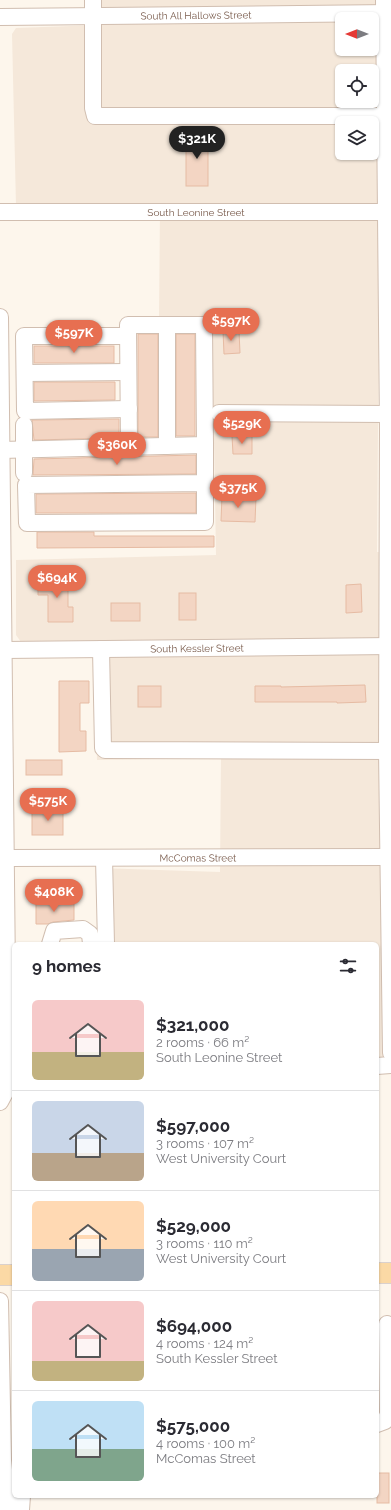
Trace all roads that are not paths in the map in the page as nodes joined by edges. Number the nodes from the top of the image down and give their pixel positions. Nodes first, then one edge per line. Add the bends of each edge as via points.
1 (93, 0) edge
2 (386, 9) edge
3 (93, 16) junction
4 (0, 17) edge
5 (388, 116) edge
6 (0, 212) edge
7 (389, 212) edge
8 (389, 314) edge
9 (0, 317) edge
10 (167, 325) junction
11 (128, 336) junction
12 (0, 352) edge
13 (128, 372) junction
14 (25, 373) junction
15 (129, 409) junction
16 (219, 413) dead end
17 (388, 414) junction
18 (24, 425) dead end
19 (389, 431) edge
20 (206, 445) junction
21 (168, 446) junction
22 (129, 447) junction
23 (24, 449) junction
24 (1, 450) junction
25 (24, 472) dead end
26 (206, 483) junction
27 (1, 485) edge
28 (1, 558) edge
29 (389, 646) edge
30 (101, 649) junction
31 (4, 650) junction
32 (2, 728) edge
33 (389, 750) edge
34 (390, 857) edge
35 (6, 858) junction
36 (104, 858) junction
37 (3, 909) edge
38 (51, 942) edge
39 (92, 942) edge
40 (106, 942) edge
41 (386, 964) edge
42 (4, 965) edge
43 (391, 1053) edge
44 (391, 1065) edge
45 (379, 1066) edge
46 (11, 1068) edge
47 (7, 1091) edge
48 (0, 1102) edge
49 (379, 1273) edge
50 (391, 1273) edge
51 (0, 1275) edge
52 (12, 1275) edge
53 (0, 1301) edge
54 (387, 1324) dead end
55 (4, 1374) edge
56 (1, 1404) edge
57 (379, 1423) edge
58 (6, 1460) edge
59 (22, 1498) edge
60 (8, 1510) edge
61 (21, 1510) edge

1 - 3 street
2 - 3 street, South All Hallows Street
2 - 5 street
3 - 4 street, South All Hallows Street
3 - 5 street via 95,116
5 - 7 street
6 - 7 street, South Leonine Street
7 - 8 street
8 - 17 street
9 - 12 street
10 - 11 street via 128,325
10 - 20 street via 204,325
10 - 21 street
11 - 13 street
11 - 14 street via 24,336
12 - 24 street
13 - 14 street
13 - 15 street
14 - 15 street via 25,410
15 - 22 street
16 - 17 street
17 - 19 street
18 - 23 street
19 - 29 street
20 - 21 street
20 - 26 street
21 - 22 street
22 - 23 street
23 - 24 street
23 - 25 street
24 - 27 street
26 - 26 street via 206,522 27,523 26,485
27 - 28 street
28 - 31 street
29 - 30 street, South Kessler Street
29 - 33 street
30 - 31 street, South Kessler Street
30 - 33 street via 105,750
31 - 32 street
32 - 35 street
33 - 34 street
34 - 36 street, McComas Street
34 - 41 street
35 - 36 street, McComas Street
35 - 37 street
36 - 40 street
37 - 42 street
38 - 39 street via 54,930 83,929 90,934
41 - 43 street
42 - 46 street
44 - 45 street
46 - 47 street
47 - 48 street
49 - 50 main road
51 - 52 main road
53 - 55 street
54 - 57 street via 388,1414
55 - 56 street
56 - 58 street
58 - 60 street
59 - 61 street

